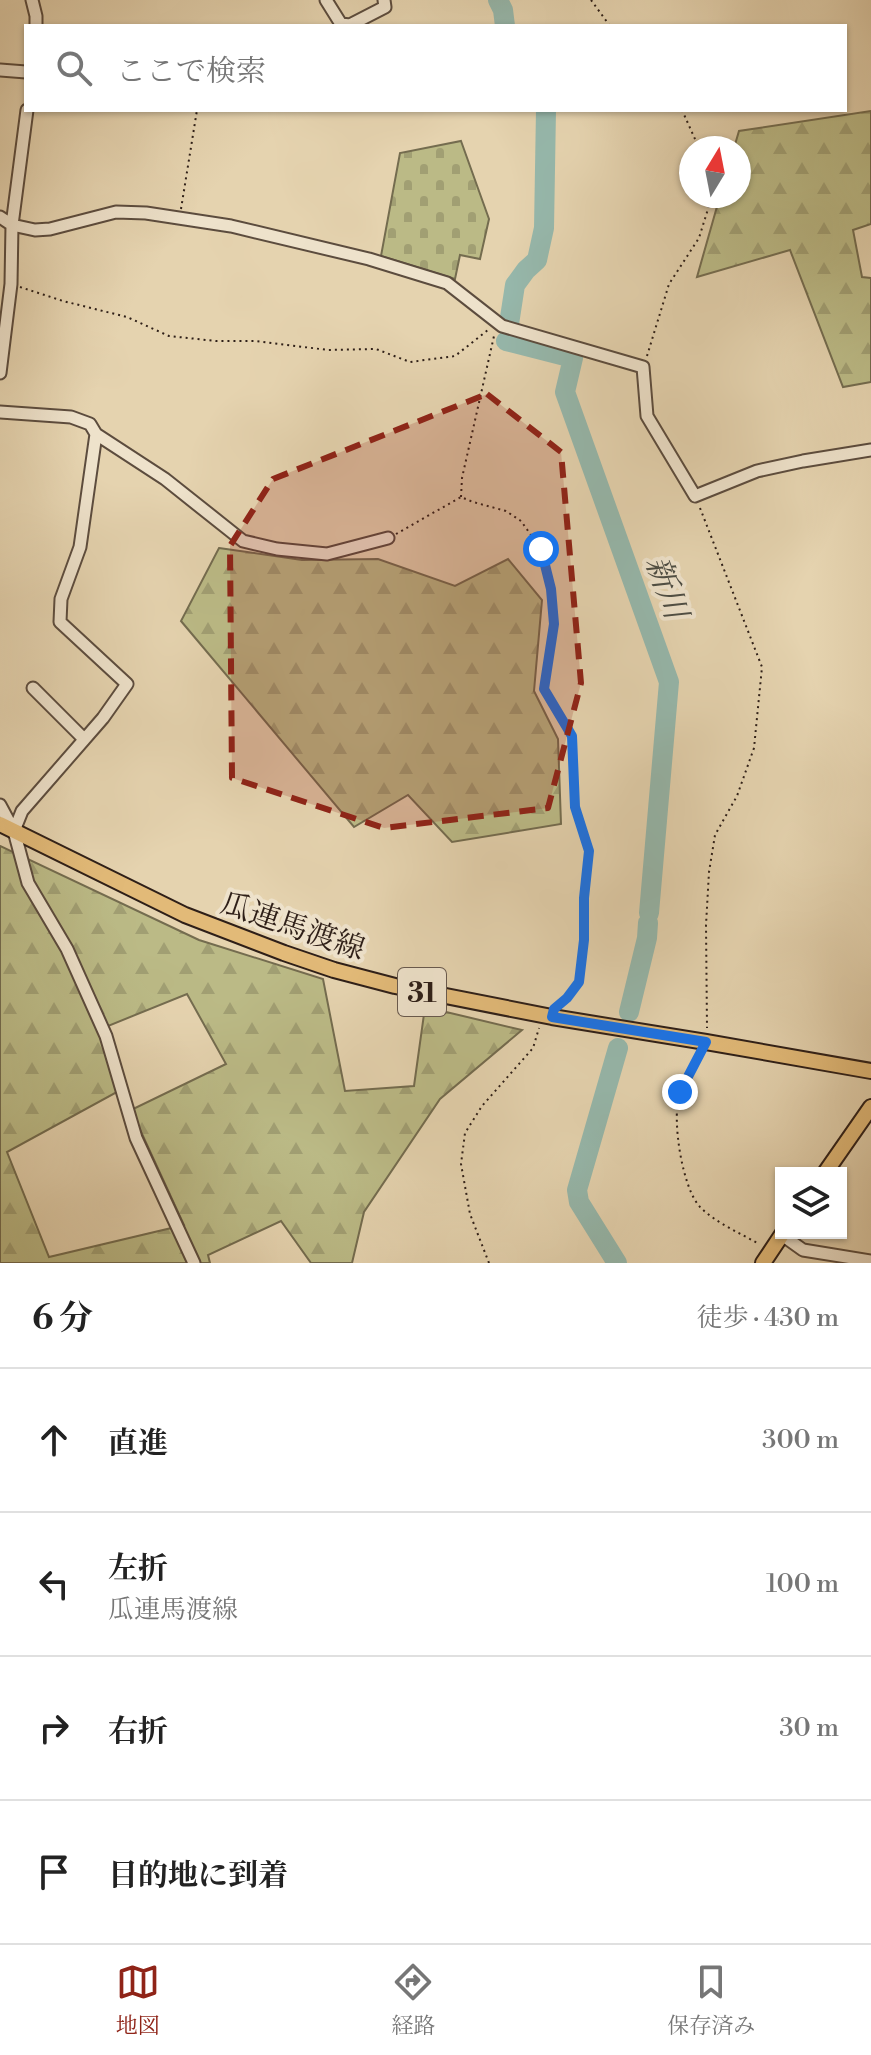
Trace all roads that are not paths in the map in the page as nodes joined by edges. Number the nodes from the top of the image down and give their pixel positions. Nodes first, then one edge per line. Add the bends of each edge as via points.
1 (32, 0) edge
2 (326, 0) edge
3 (384, 0) edge
4 (36, 24) edge
5 (341, 24) edge
6 (352, 24) edge
7 (0, 70) edge
8 (24, 72) edge
9 (27, 112) edge
10 (0, 217) edge
11 (12, 225) junction
12 (0, 373) edge
13 (0, 412) edge
14 (96, 434) junction
15 (871, 450) edge
16 (388, 538) road end
17 (33, 688) dead end
18 (83, 738) junction
19 (0, 805) edge
20 (0, 824) edge
21 (14, 831) junction
22 (871, 1071) edge
23 (871, 1107) edge
24 (829, 1167) edge
25 (780, 1239) edge
26 (789, 1239) edge
27 (767, 1257) edge
28 (871, 1261) edge
29 (194, 1263) edge

1 - 4 street
2 - 5 street
3 - 6 street via 385,7
7 - 8 street
9 - 11 street
10 - 11 street
11 - 12 street
11 - 15 street via 50,229 116,212 146,213 231,226 447,283 497,323 643,367 647,416 695,496 757,471
13 - 14 street via 71,417 90,424
14 - 16 street via 165,479 243,541 327,554
14 - 18 street via 80,547 61,599 60,622 127,684
17 - 18 street
18 - 21 street via 22,811
19 - 21 street
20 - 21 main road, 瓜連馬渡線 / 31
21 - 22 main road, 瓜連馬渡線 / 31 via 185,915 334,970 547,1016
21 - 29 street via 28,883 67,949 106,1036 136,1138
23 - 24 main road
25 - 27 main road
26 - 28 street via 803,1250

